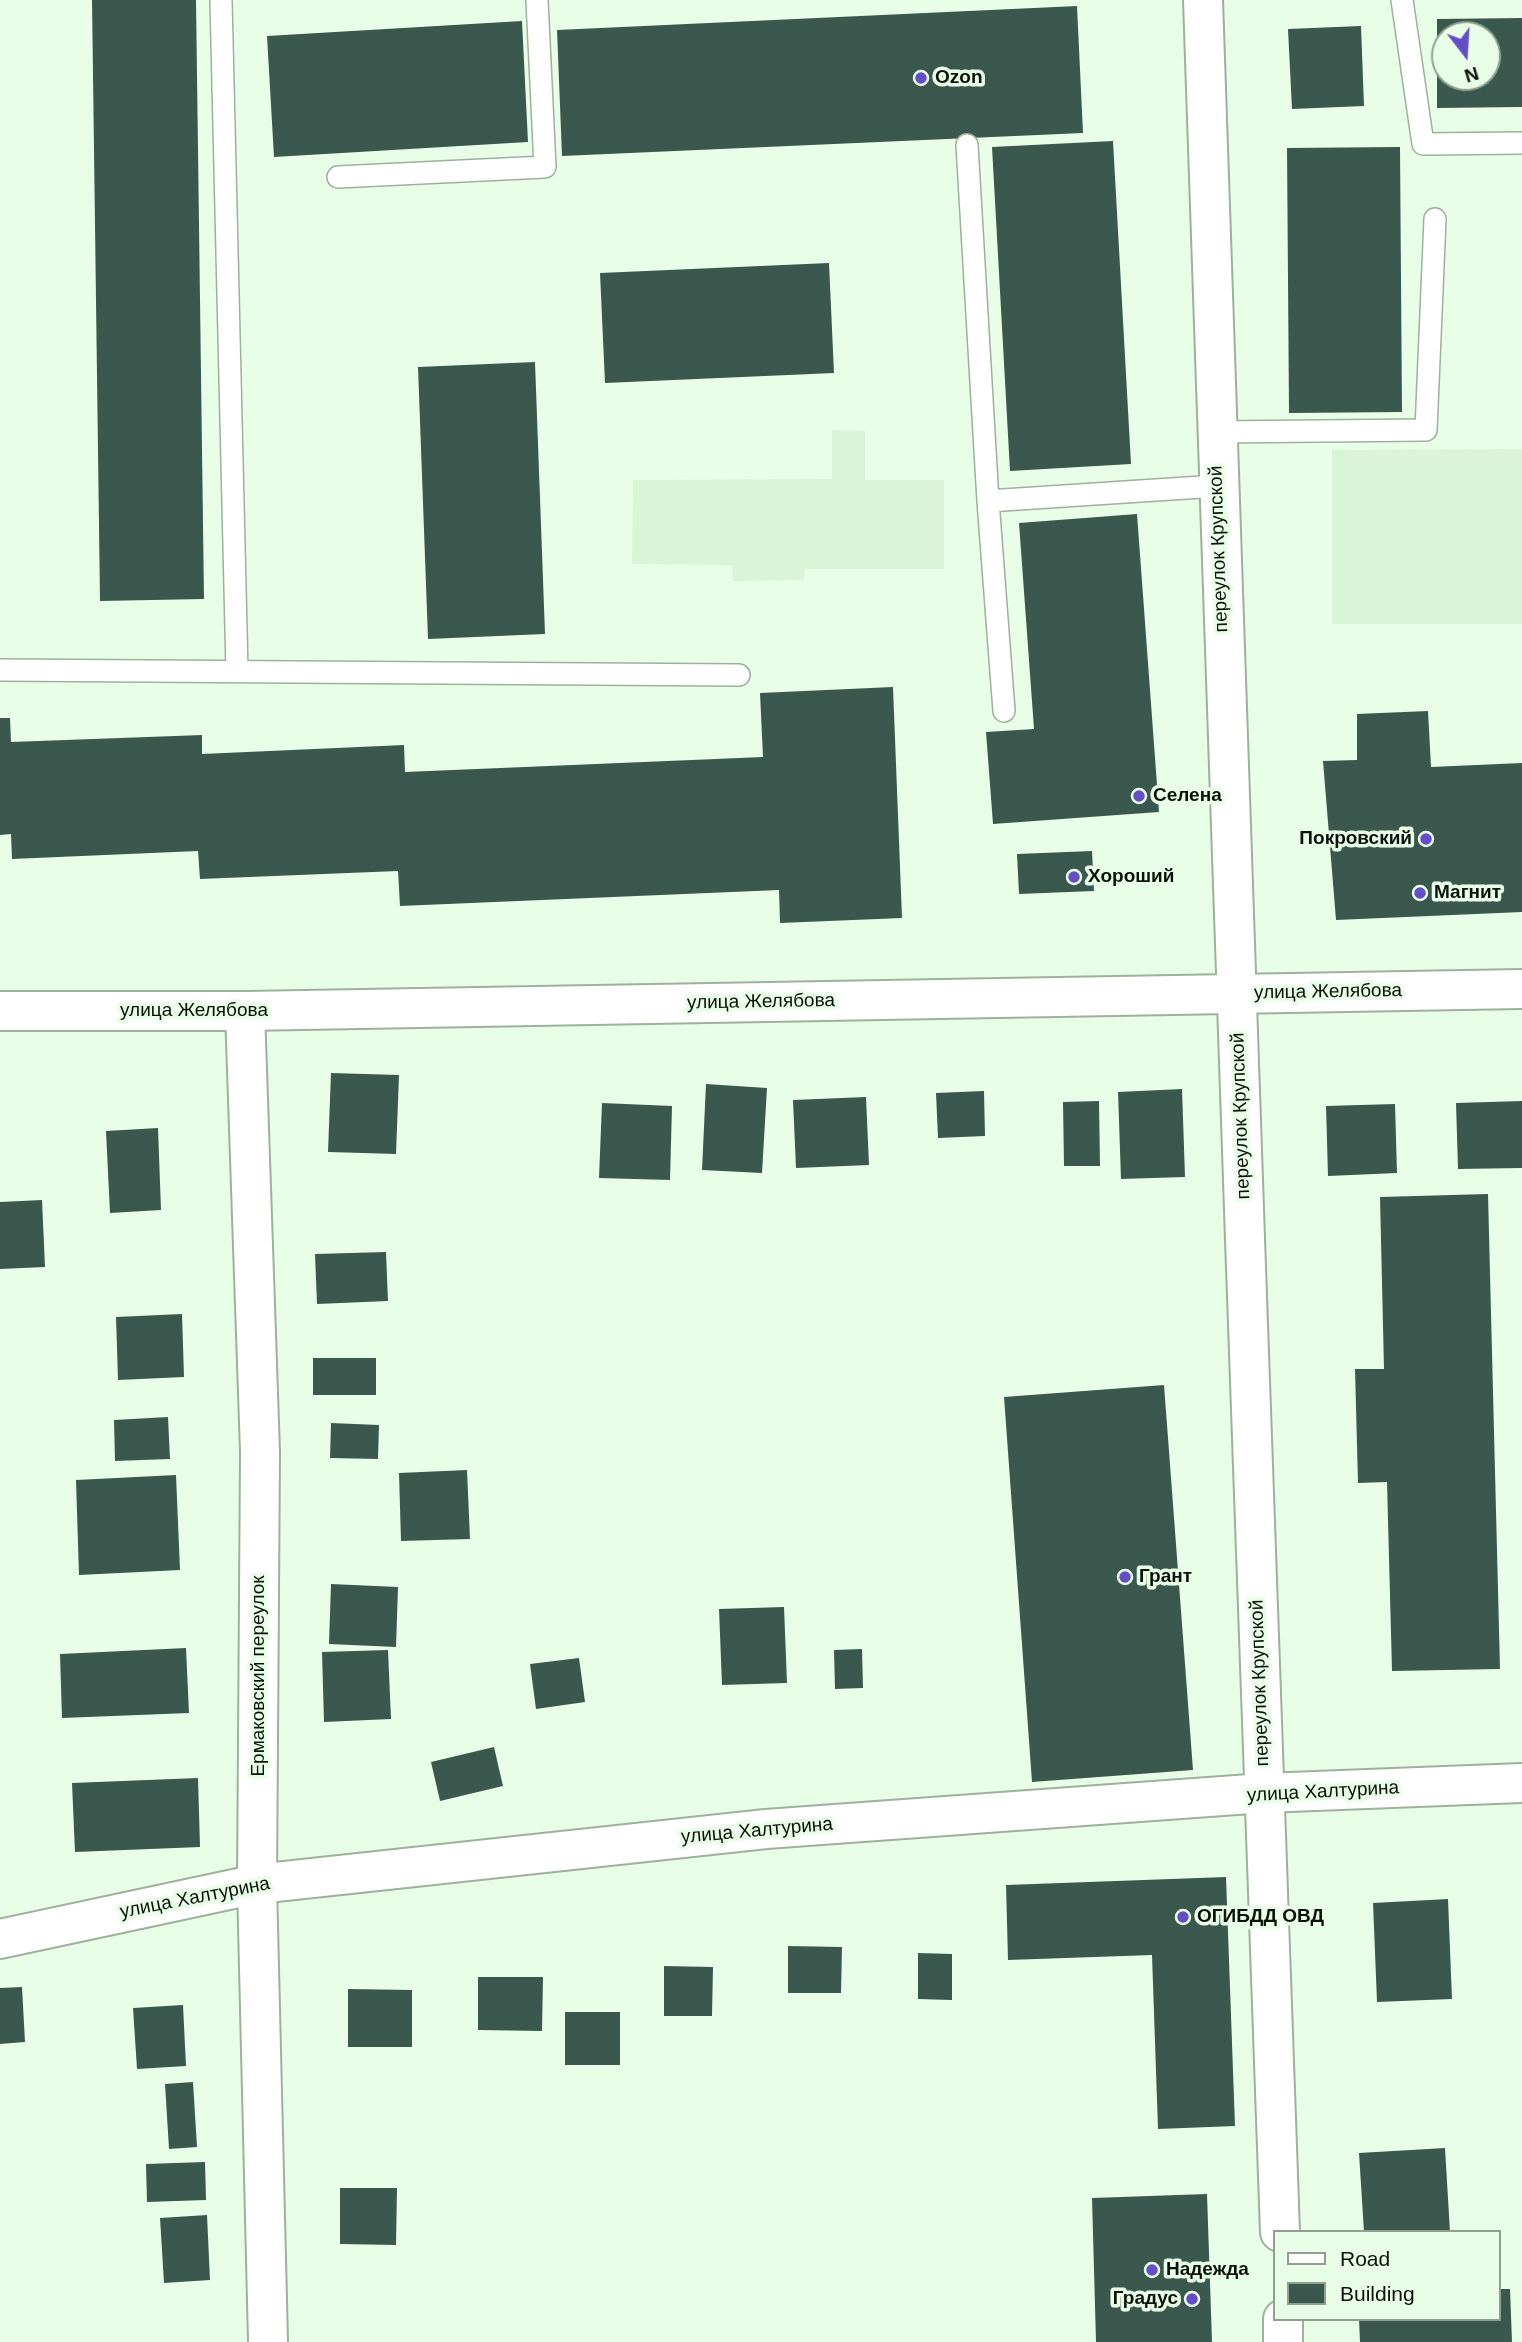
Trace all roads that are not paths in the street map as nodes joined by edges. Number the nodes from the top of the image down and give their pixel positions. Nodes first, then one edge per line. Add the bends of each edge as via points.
1 (221, 0) edge
2 (537, 0) edge
3 (1203, 0) edge
4 (1402, 0) edge
5 (1522, 143) edge
6 (967, 145) dead end
7 (338, 177) dead end
8 (1435, 219) dead end
9 (1215, 432) junction
10 (1217, 486) junction
11 (988, 501) junction
12 (0, 670) edge
13 (237, 671) junction
14 (739, 675) dead end
15 (1004, 711) dead end
16 (1522, 989) edge
17 (1237, 994) junction
18 (0, 1011) edge
19 (245, 1011) junction
20 (1522, 1783) edge
21 (1264, 1794) junction
22 (257, 1884) junction
23 (0, 1939) edge
24 (1280, 2230) edge
25 (1283, 2321) edge
26 (268, 2342) edge
27 (1283, 2342) edge

1 - 13 lane
2 - 7 lane via 545,167
3 - 9 street, переулок Крупской
4 - 5 lane via 1423,144
6 - 11 lane
8 - 9 lane via 1426,429
9 - 10 street, переулок Крупской
10 - 11 lane
10 - 17 street, переулок Крупской
11 - 15 lane
12 - 13 lane
13 - 14 lane
16 - 17 street, улица Желябова
17 - 19 street, улица Желябова
17 - 21 street, переулок Крупской
18 - 19 street, улица Желябова
19 - 22 street, Ермаковский переулок via 260,1452
20 - 21 street, улица Халтурина
21 - 22 street, улица Халтурина via 766,1829
21 - 24 street, переулок Крупской
22 - 23 street, улица Халтурина
22 - 26 street, Ермаковский переулок
25 - 27 street

